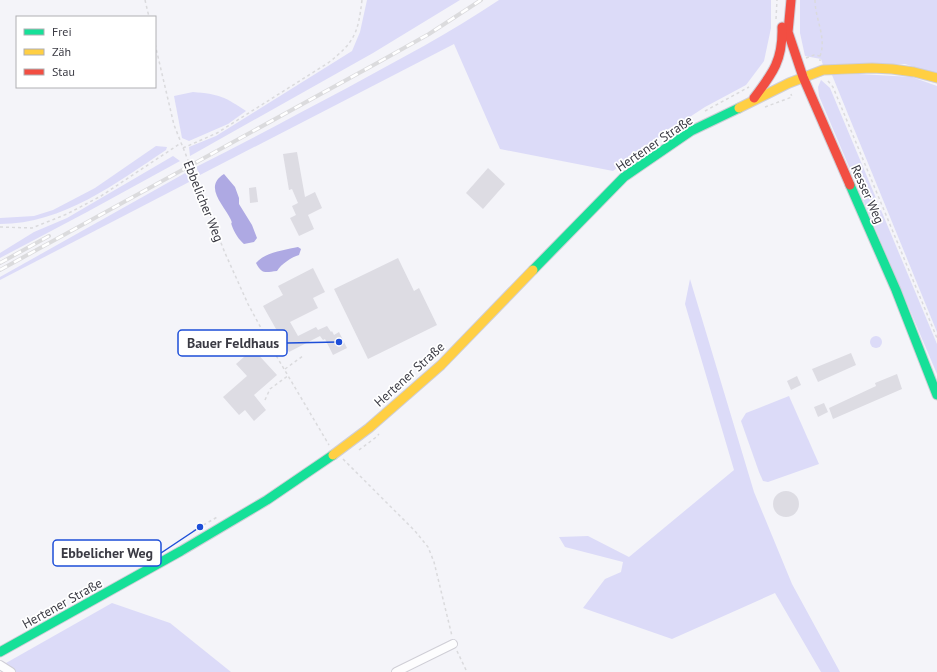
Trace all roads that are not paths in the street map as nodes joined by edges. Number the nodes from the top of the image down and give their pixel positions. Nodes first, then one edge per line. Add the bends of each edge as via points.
1 (783, 0) edge
2 (790, 0) edge
3 (803, 77) junction
4 (937, 78) edge
5 (751, 102) junction
6 (937, 395) edge
7 (453, 644) road end
8 (0, 652) edge
9 (0, 665) edge
10 (11, 672) edge
11 (396, 672) edge

1 - 5 main road via 783,41 779,62
2 - 3 main road, Resser Weg via 788,32
3 - 4 main road, Hertener Straße via 822,70 872,68 914,72
3 - 5 main road, Hertener Straße
3 - 6 main road, Resser Weg via 896,290
5 - 8 main road, Hertener Straße via 691,130 624,177 440,365 369,428 336,453 247,512
7 - 11 street
9 - 10 street

